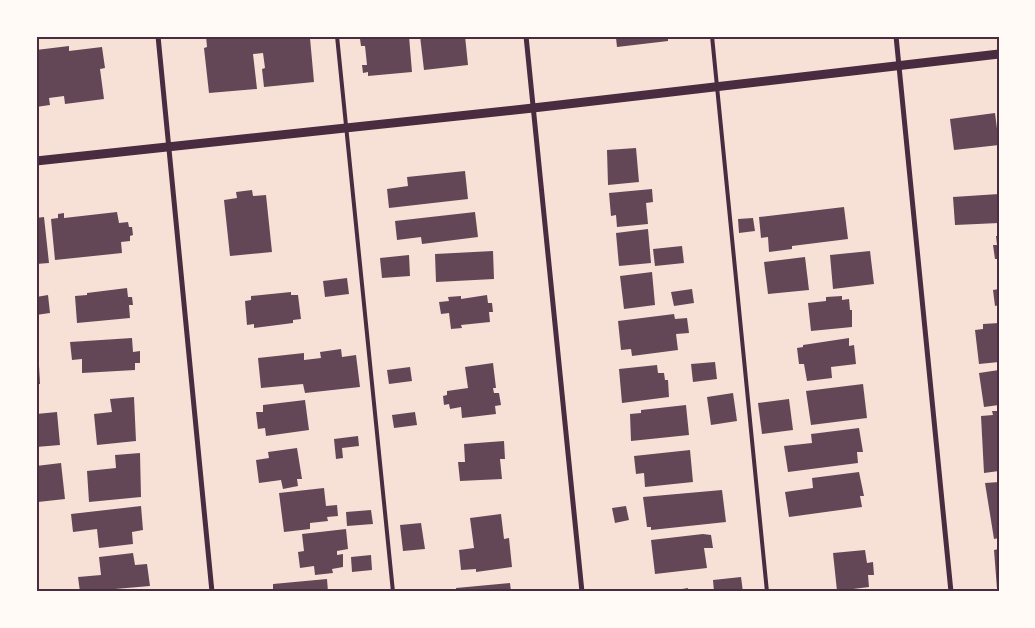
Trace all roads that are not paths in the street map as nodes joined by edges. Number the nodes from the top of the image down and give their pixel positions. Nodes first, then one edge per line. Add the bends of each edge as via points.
1 (158, 36) edge
2 (337, 36) edge
3 (526, 36) edge
4 (712, 36) edge
5 (896, 36) edge
6 (999, 54) edge
7 (899, 67) junction
8 (717, 87) junction
9 (533, 108) junction
10 (345, 128) junction
11 (168, 147) junction
12 (36, 161) edge
13 (212, 592) edge
14 (393, 592) edge
15 (582, 592) edge
16 (767, 592) edge
17 (951, 592) edge

1 - 11 street
2 - 10 lane
3 - 9 street
4 - 8 lane
5 - 7 street
6 - 7 street
7 - 8 street
7 - 17 street
8 - 9 street
8 - 16 lane
9 - 10 street
9 - 15 street
10 - 11 street
10 - 14 lane
11 - 12 street
11 - 13 street

